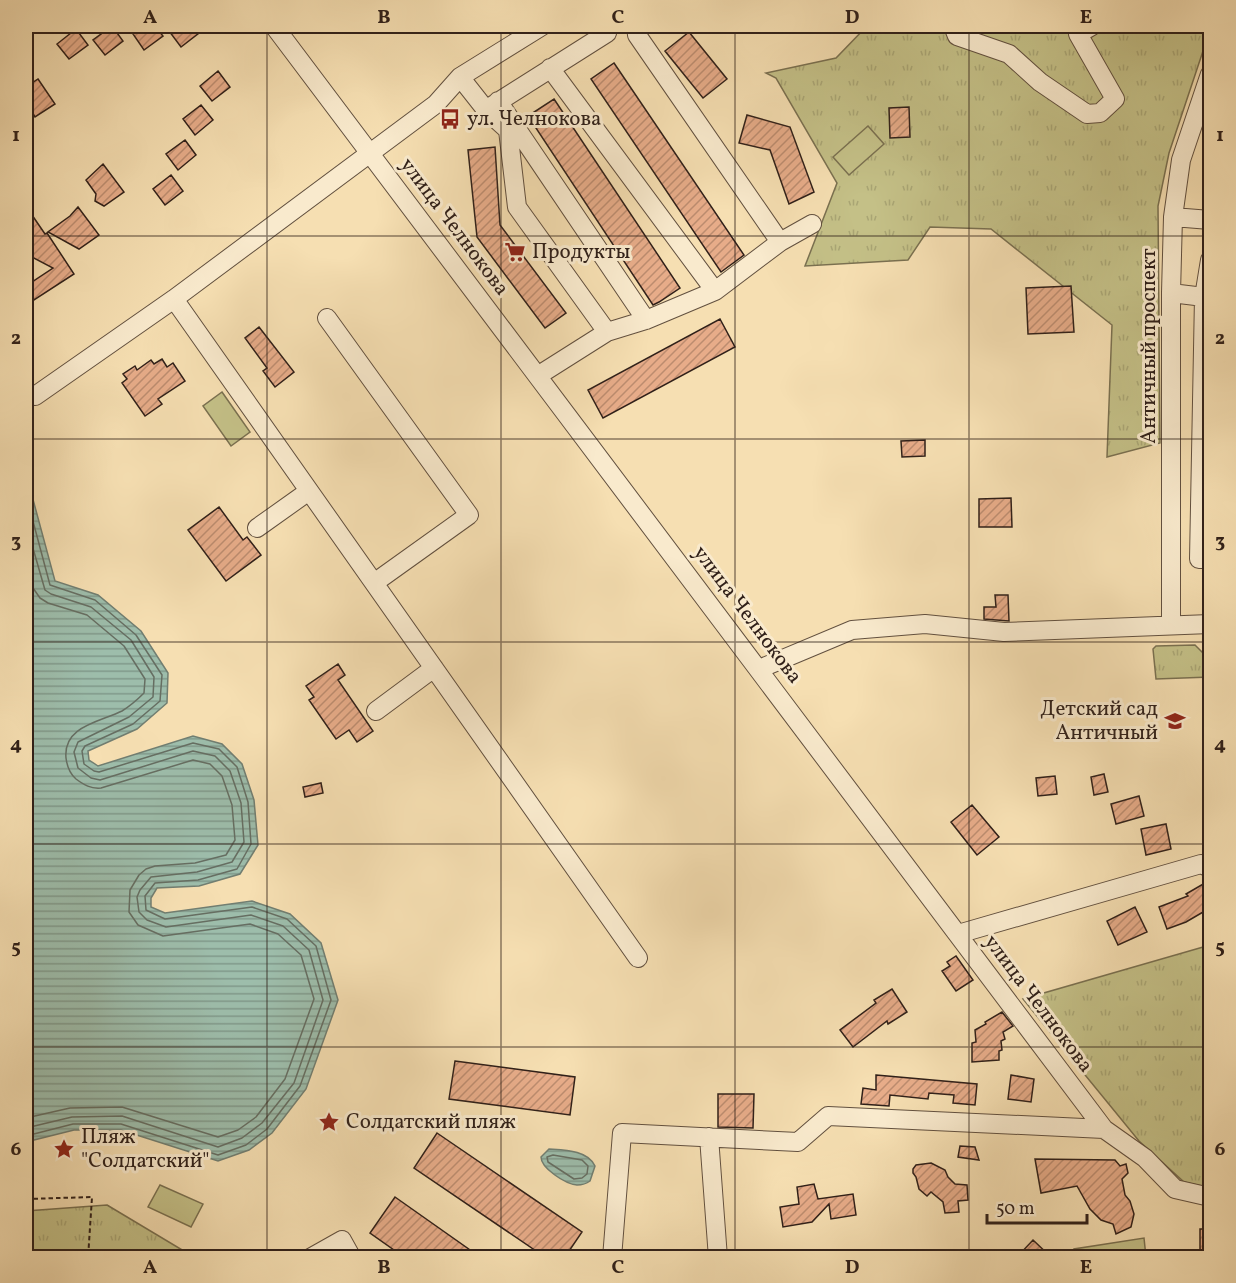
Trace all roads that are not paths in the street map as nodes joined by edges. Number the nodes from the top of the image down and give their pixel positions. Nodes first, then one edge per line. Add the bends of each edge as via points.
1 (274, 26) edge
2 (542, 26) edge
3 (599, 26) edge
4 (636, 26) edge
5 (952, 26) edge
6 (1092, 26) edge
7 (550, 68) junction
8 (1210, 74) edge
9 (460, 77) junction
10 (492, 105) junction
11 (369, 153) junction
12 (1173, 217) junction
13 (1210, 220) edge
14 (812, 224) dead end
15 (780, 242) junction
16 (1210, 260) edge
17 (715, 291) junction
18 (1171, 293) junction
19 (1207, 298) edge
20 (174, 299) junction
21 (327, 318) dead end
22 (646, 320) junction
23 (607, 332) junction
24 (539, 375) junction
25 (35, 396) dead end
26 (309, 491) junction
27 (257, 528) dead end
28 (1210, 559) edge
29 (374, 583) junction
30 (1210, 624) edge
31 (1171, 625) junction
32 (434, 669) junction
33 (759, 669) junction
34 (375, 711) dead end
35 (1210, 868) edge
36 (958, 934) junction
37 (638, 958) dead end
38 (1104, 1129) junction
39 (709, 1137) junction
40 (1210, 1197) edge
41 (310, 1257) edge
42 (352, 1257) edge
43 (612, 1257) edge
44 (718, 1257) edge

1 - 11 street, улица Челнокова
2 - 9 street
3 - 7 street via 607,33
4 - 15 street via 637,35
5 - 6 street via 957,36 1009,54 1087,114 1100,113 1114,99 1078,34
7 - 10 street
7 - 17 street
8 - 12 street, Античный проспект via 1181,160
9 - 10 street
9 - 11 street via 436,105
10 - 22 street
10 - 23 street via 508,130 516,207
11 - 20 street
11 - 24 street, улица Челнокова
12 - 13 street
12 - 18 street, Античный проспект
14 - 15 street
15 - 17 street
16 - 19 street
17 - 22 street
18 - 19 street
18 - 31 street, Античный проспект
19 - 28 street via 1199,559
20 - 25 street
20 - 26 street
21 - 29 street via 469,515
22 - 23 street
23 - 24 street
24 - 33 street, улица Челнокова
26 - 27 street
26 - 29 street
29 - 32 street
30 - 31 street
31 - 33 street via 1004,632 925,624 852,630
32 - 34 street
32 - 37 street
33 - 36 street, улица Челнокова
35 - 36 street via 1201,864
36 - 38 street, улица Челнокова
38 - 39 street via 828,1116 798,1142
38 - 40 street, улица Челнокова via 1145,1158 1175,1189
39 - 43 street via 622,1132
39 - 44 street
41 - 42 street via 342,1240

